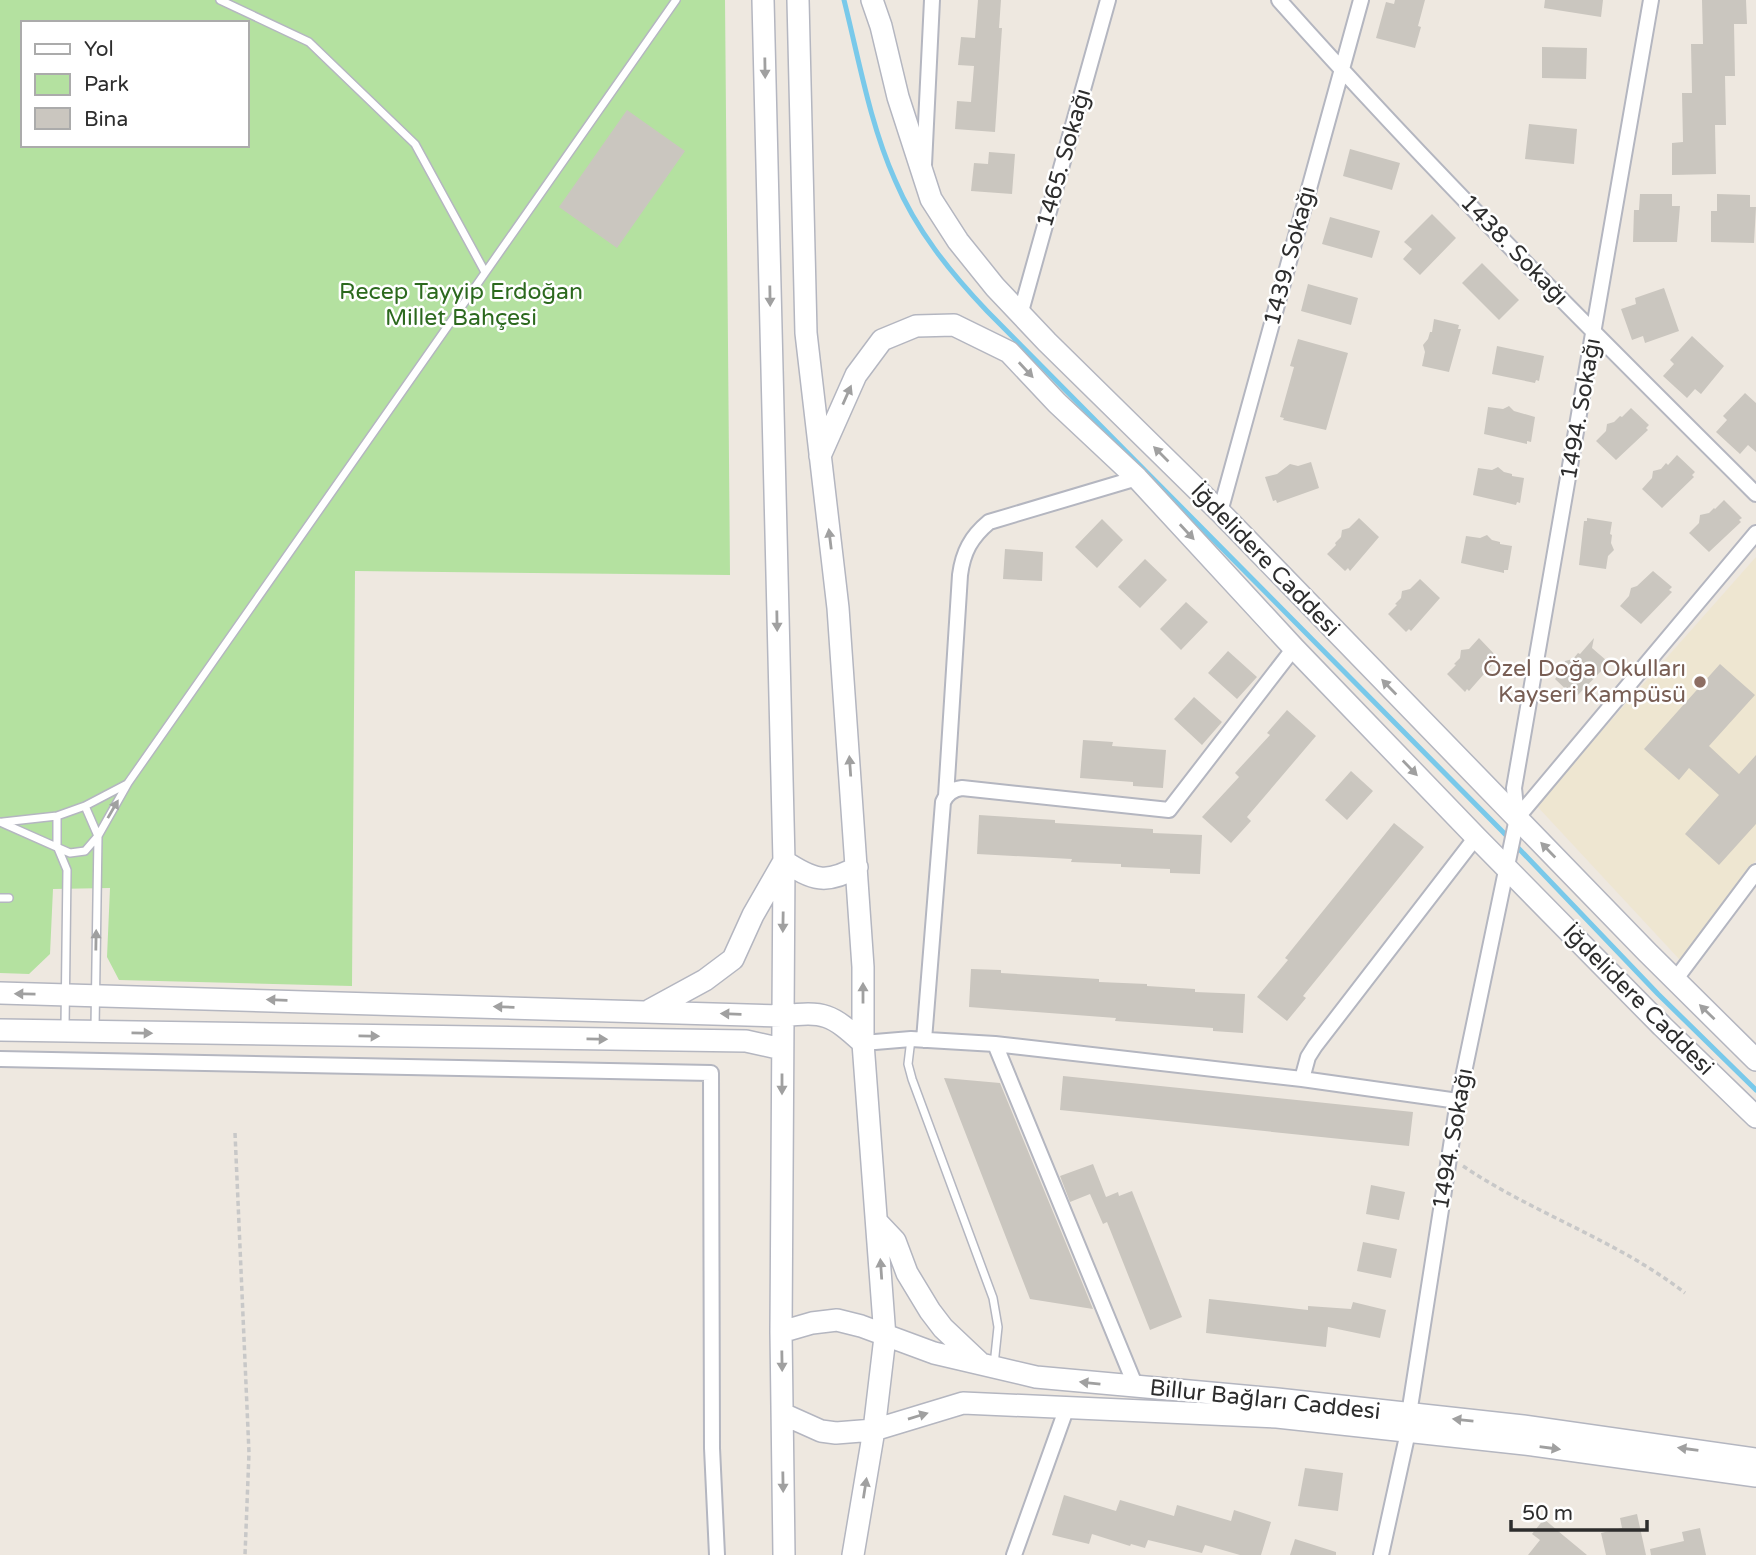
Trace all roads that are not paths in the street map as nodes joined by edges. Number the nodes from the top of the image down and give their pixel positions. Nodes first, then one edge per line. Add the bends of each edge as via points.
1 (220, 0) edge
2 (676, 0) edge
3 (763, 0) edge
4 (798, 0) edge
5 (872, 0) edge
6 (932, 0) edge
7 (1108, 0) edge
8 (1279, 0) edge
9 (1361, 0) edge
10 (1651, 0) edge
11 (1342, 71) junction
12 (923, 176) junction
13 (485, 272) junction
14 (1020, 315) junction
15 (1594, 333) junction
16 (819, 457) junction
17 (1137, 478) junction
18 (1756, 494) edge
19 (1220, 512) junction
20 (1756, 533) edge
21 (1294, 648) junction
22 (128, 783) junction
23 (946, 796) junction
24 (85, 806) junction
25 (57, 816) junction
26 (1516, 821) junction
27 (0, 822) edge
28 (98, 836) junction
29 (1476, 837) junction
30 (57, 846) junction
31 (1508, 857) junction
32 (783, 861) junction
33 (858, 867) junction
34 (1756, 872) edge
35 (0, 898) edge
36 (9, 898) dead end
37 (1675, 980) junction
38 (0, 993) edge
39 (66, 995) junction
40 (96, 996) junction
41 (650, 1011) junction
42 (782, 1016) junction
43 (0, 1030) edge
44 (65, 1032) junction
45 (95, 1032) junction
46 (918, 1040) junction
47 (863, 1043) junction
48 (995, 1045) junction
49 (782, 1049) junction
50 (0, 1059) edge
51 (1756, 1060) edge
52 (1302, 1079) junction
53 (1458, 1101) junction
54 (1756, 1117) edge
55 (878, 1223) junction
56 (781, 1332) junction
57 (885, 1337) junction
58 (987, 1364) junction
59 (1136, 1387) junction
60 (1067, 1407) junction
61 (782, 1414) junction
62 (1408, 1423) junction
63 (874, 1430) junction
64 (1756, 1459) edge
65 (1756, 1476) edge
66 (717, 1555) edge
67 (784, 1555) edge
68 (853, 1555) edge
69 (1014, 1555) edge
70 (1381, 1555) edge

1 - 13 lane via 309,42 415,145
2 - 13 lane
3 -> 32 street
4 - 16 street via 806,334
5 - 12 street, İğdelidere Caddesi
6 - 12 street
7 - 14 street, 1465. Sokağı
8 - 11 street, 1438. Sokağı
9 - 11 street, 1439. Sokağı
10 - 15 street, 1494. Sokağı
11 - 15 street, 1438. Sokağı
11 - 19 street, 1439. Sokağı
12 - 14 street, İğdelidere Caddesi via 931,199 958,241
13 - 22 lane
19 -> 14 street, İğdelidere Caddesi
15 - 18 street, 1438. Sokağı
15 - 26 street, 1494. Sokağı via 1514,788
16 -> 17 street, İğdelidere Caddesi via 856,375 882,340 916,326 954,325 1009,352
33 -> 16 street via 838,608
17 -> 21 street, İğdelidere Caddesi
17 - 23 street via 989,522 972,539 960,575
26 -> 19 street, İğdelidere Caddesi
20 - 26 street
21 - 23 street via 1169,810 962,788
21 -> 29 street, İğdelidere Caddesi
22 - 24 lane
28 -> 22 lane
23 - 46 street
24 - 25 lane
24 - 28 lane
25 - 27 lane
25 - 30 lane
26 - 31 street, 1494. Sokağı
37 -> 26 street, İğdelidere Caddesi
27 - 30 lane
28 - 30 lane via 85,850 70,852
40 -> 28 lane
29 - 31 street, İğdelidere Caddesi
29 - 52 street via 1315,1046
30 - 39 lane via 67,870
31 - 53 street, 1494. Sokağı
31 - 54 street, İğdelidere Caddesi via 1662,1026
32 - 33 street via 822,879
32 - 41 street via 733,959
32 -> 42 street
47 -> 33 street
34 - 37 street
35 - 36 lane
51 -> 37 street, İğdelidere Caddesi
39 -> 38 street
39 - 40 street
39 - 44 lane
41 -> 40 street
40 - 45 lane
42 -> 41 street
42 - 47 street via 824,1015
42 - 49 street
43 - 44 street
44 - 45 street
45 -> 49 street via 746,1041
46 - 47 street
46 - 48 street
46 - 58 lane via 908,1064 912,1079 993,1298 998,1326
47 - 55 street
48 - 52 street
48 - 59 street
49 -> 56 street
50 - 66 street via 711,1073 712,1448
52 - 53 street
53 - 62 street, 1494. Sokağı
57 -> 55 street
55 - 58 street via 895,1241 907,1273 930,1311 957,1342
56 - 57 street, Billur Bağları Caddesi via 837,1320
56 -> 61 street
57 - 58 street, Billur Bağları Caddesi
57 - 63 street
59 -> 58 street, Billur Bağları Caddesi via 1036,1377
59 - 62 street, Billur Bağları Caddesi via 1277,1399
60 - 62 street, Billur Bağları Caddesi
63 -> 60 street, Billur Bağları Caddesi via 963,1403
60 - 69 street
61 - 63 street, Billur Bağları Caddesi via 821,1431
61 -> 67 street
64 -> 62 street, Billur Bağları Caddesi via 1523,1426
62 -> 65 street, Billur Bağları Caddesi
62 - 70 street, 1494. Sokağı
68 -> 63 street

